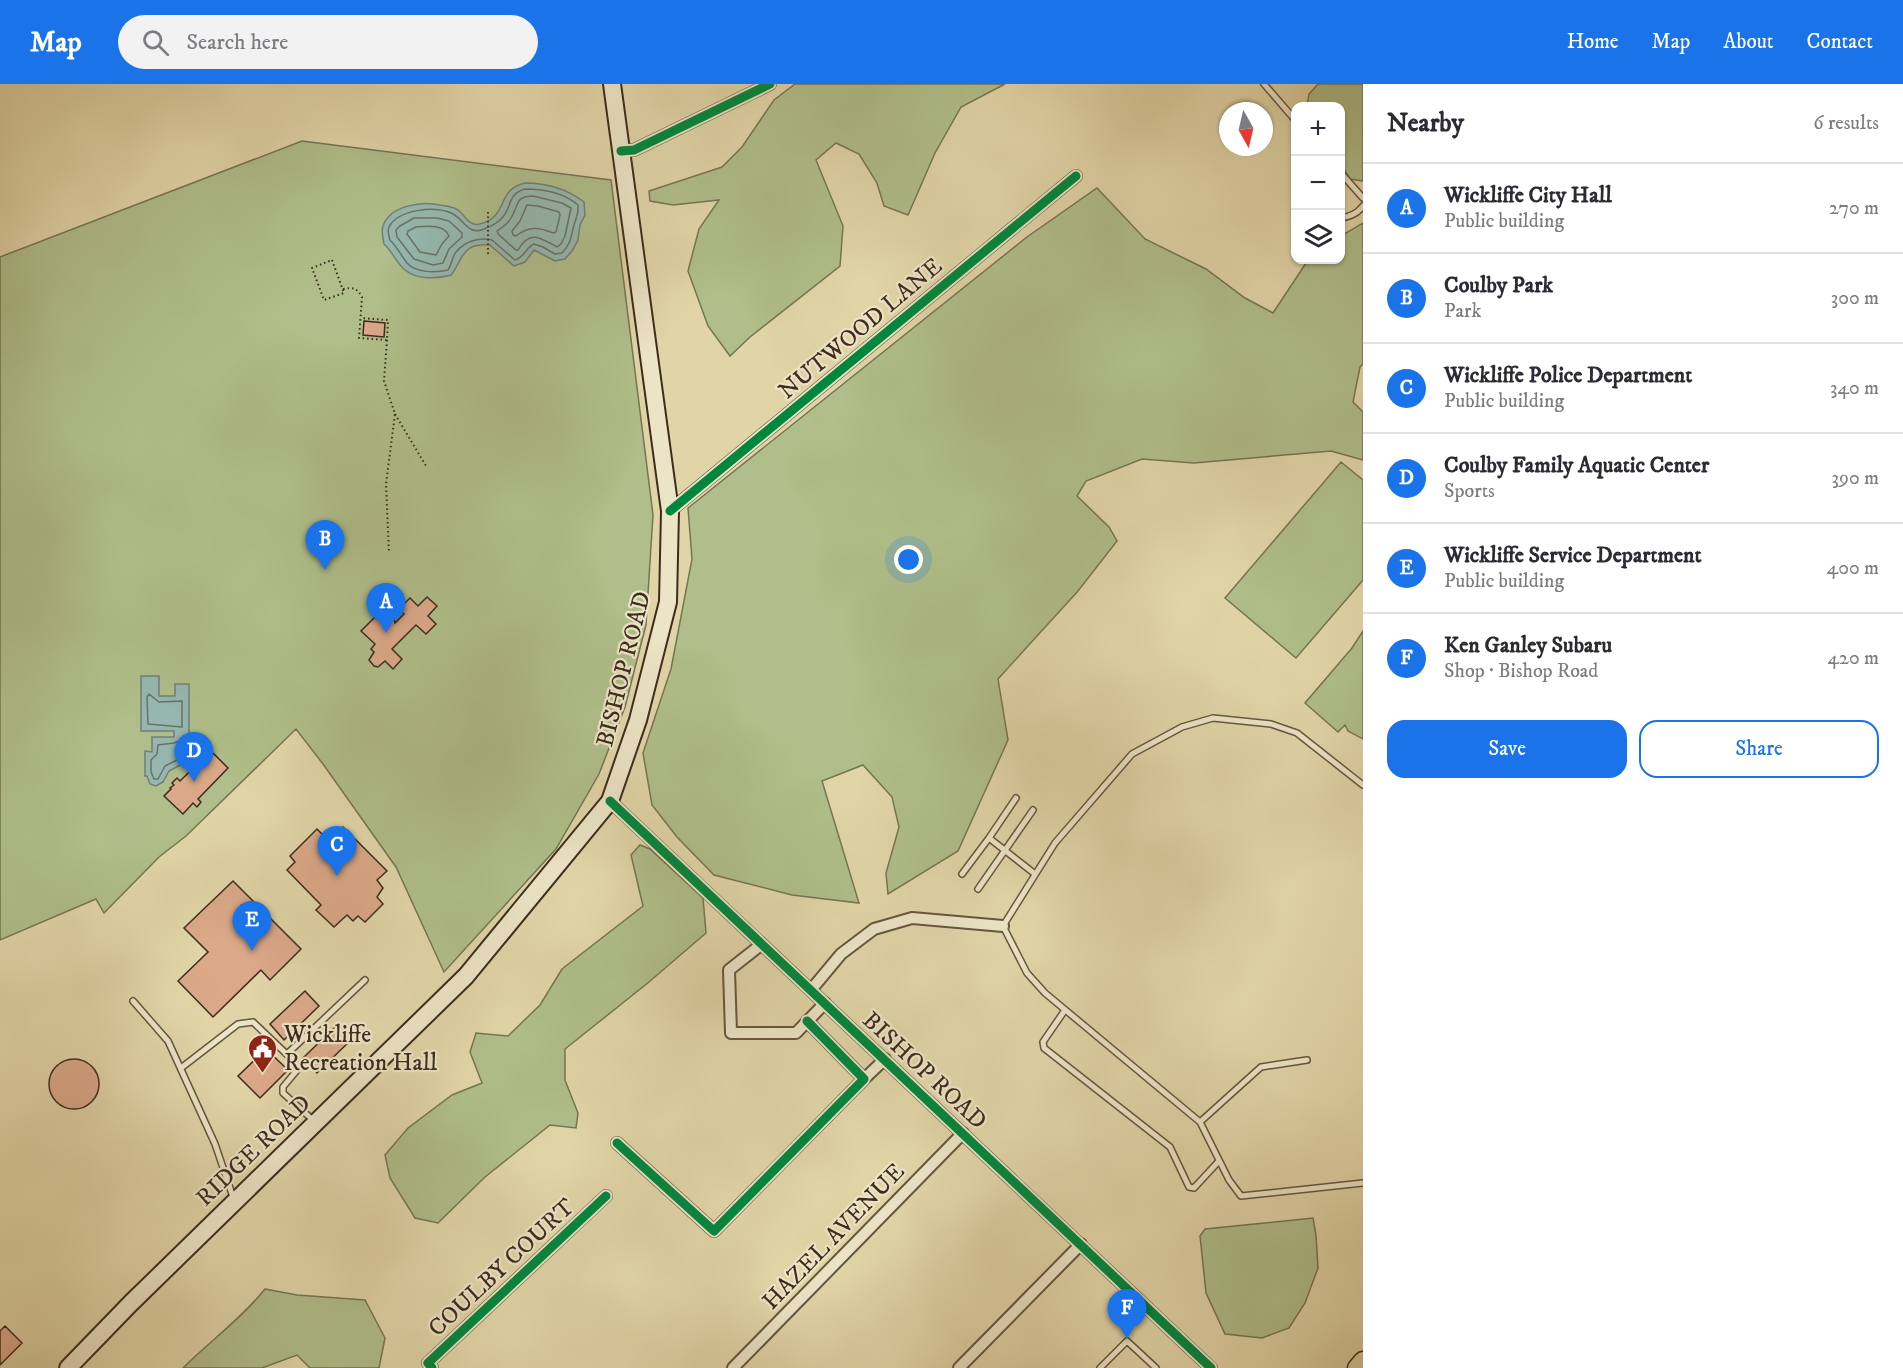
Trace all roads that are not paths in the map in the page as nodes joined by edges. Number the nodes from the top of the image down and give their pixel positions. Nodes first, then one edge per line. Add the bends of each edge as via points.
1 (612, 84) edge
2 (770, 84) edge
3 (1264, 84) edge
4 (1291, 115) edge
5 (621, 151) junction
6 (1076, 176) dead end
7 (1345, 177) edge
8 (1363, 198) edge
9 (1363, 206) edge
10 (1345, 217) edge
11 (670, 512) junction
12 (1363, 785) edge
13 (1016, 798) dead end
14 (610, 801) junction
15 (1033, 810) dead end
16 (989, 838) junction
17 (1005, 851) junction
18 (962, 874) dead end
19 (1035, 874) junction
20 (978, 889) dead end
21 (1002, 926) junction
22 (762, 944) junction
23 (365, 981) dead end
24 (811, 990) junction
25 (133, 1001) dead end
26 (825, 1002) junction
27 (1065, 1010) junction
28 (807, 1021) junction
29 (287, 1054) junction
30 (885, 1059) junction
31 (1307, 1060) dead end
32 (181, 1068) junction
33 (864, 1079) junction
34 (315, 1122) junction
35 (1200, 1122) junction
36 (963, 1133) junction
37 (617, 1143) dead end
38 (1219, 1161) junction
39 (1363, 1183) edge
40 (606, 1196) dead end
41 (235, 1201) junction
42 (1081, 1244) junction
43 (1363, 1361) edge
44 (68, 1368) edge
45 (432, 1368) edge
46 (733, 1368) edge
47 (959, 1368) edge
48 (1101, 1368) edge
49 (1156, 1368) edge
50 (1211, 1368) edge
51 (1357, 1368) edge

1 - 5 main road, BISHOP ROAD
2 - 5 street via 634,150
3 - 4 lane
5 - 11 main road, BISHOP ROAD
6 - 11 street, NUTWOOD LANE
7 - 8 lane
9 - 10 lane
11 - 14 main road, BISHOP ROAD via 668,602 638,720
12 - 19 lane via 1297,733 1271,724 1213,718 1182,727 1132,754 1055,843
13 - 16 lane
14 - 22 street, BISHOP ROAD
14 - 34 main road, RIDGE ROAD via 466,976
15 - 17 lane
16 - 17 lane
16 - 18 lane
17 - 19 lane
17 - 20 lane
19 - 21 lane
21 - 24 street via 912,918 874,929 841,954
21 - 27 lane via 1027,972
22 - 24 street, BISHOP ROAD
22 - 28 street via 729,970 731,1033 796,1033
23 - 29 lane
24 - 26 street, BISHOP ROAD
25 - 32 lane via 168,1041
26 - 28 street
26 - 30 street, BISHOP ROAD
27 - 35 lane
27 - 38 lane via 1043,1042 1044,1048 1170,1147 1189,1187 1194,1188
28 - 33 street
29 - 32 lane via 249,1022 238,1024
29 - 34 lane via 298,1069 283,1087 283,1093
30 - 33 street
30 - 36 street, BISHOP ROAD
31 - 35 lane via 1261,1067
32 - 41 lane
33 - 37 street via 714,1231
34 - 41 main road, RIDGE ROAD
35 - 38 lane
36 - 42 street, BISHOP ROAD
36 - 46 street, HAZEL AVENUE
38 - 39 lane via 1241,1196
40 - 45 street, COULBY COURT via 428,1364
41 - 44 main road, RIDGE ROAD
42 - 47 street
42 - 50 street, BISHOP ROAD
43 - 51 main road
48 - 49 lane via 1127,1341

